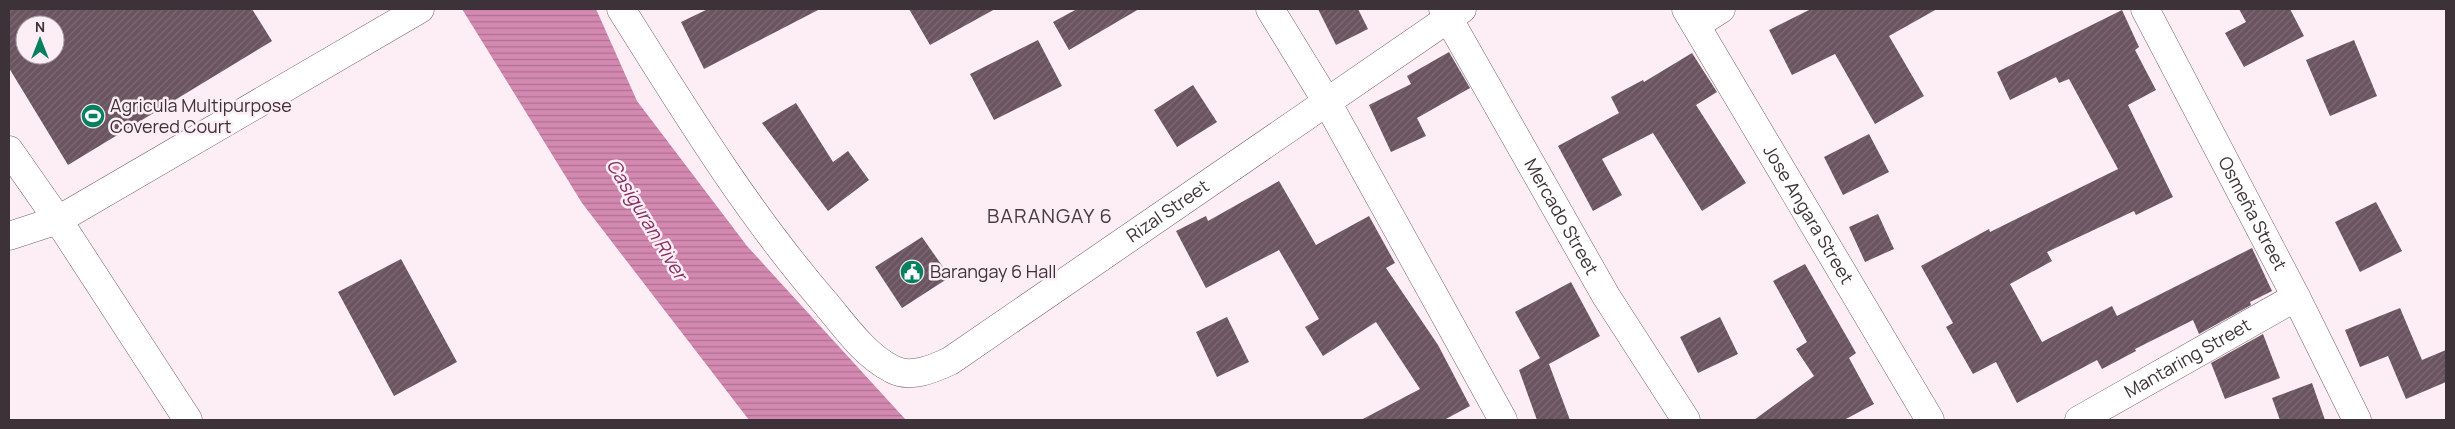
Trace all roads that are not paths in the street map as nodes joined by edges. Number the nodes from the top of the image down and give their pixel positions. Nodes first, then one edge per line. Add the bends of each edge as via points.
1 (420, 9) edge
2 (622, 9) edge
3 (1270, 9) edge
4 (1720, 9) edge
5 (2145, 9) edge
6 (1452, 12) edge
7 (1691, 17) edge
8 (1327, 102) junction
9 (9, 150) edge
10 (58, 220) junction
11 (9, 236) edge
12 (2296, 297) junction
13 (188, 420) edge
14 (1503, 420) edge
15 (1686, 420) edge
16 (1930, 420) edge
17 (2079, 420) edge
18 (2357, 420) edge

1 - 10 street
2 - 8 street, Rizal Street via 754,215 866,350 893,370 911,373 931,370 950,361
3 - 8 street
4 - 7 street
5 - 12 street, Osmeña Street
6 - 8 street, Rizal Street
6 - 15 street, Mercado Street via 1606,296
7 - 16 street, Jose Angara Street
8 - 14 street
9 - 10 street
10 - 11 street
10 - 13 street
12 - 17 street, Mantaring Street
12 - 18 street, Osmeña Street

